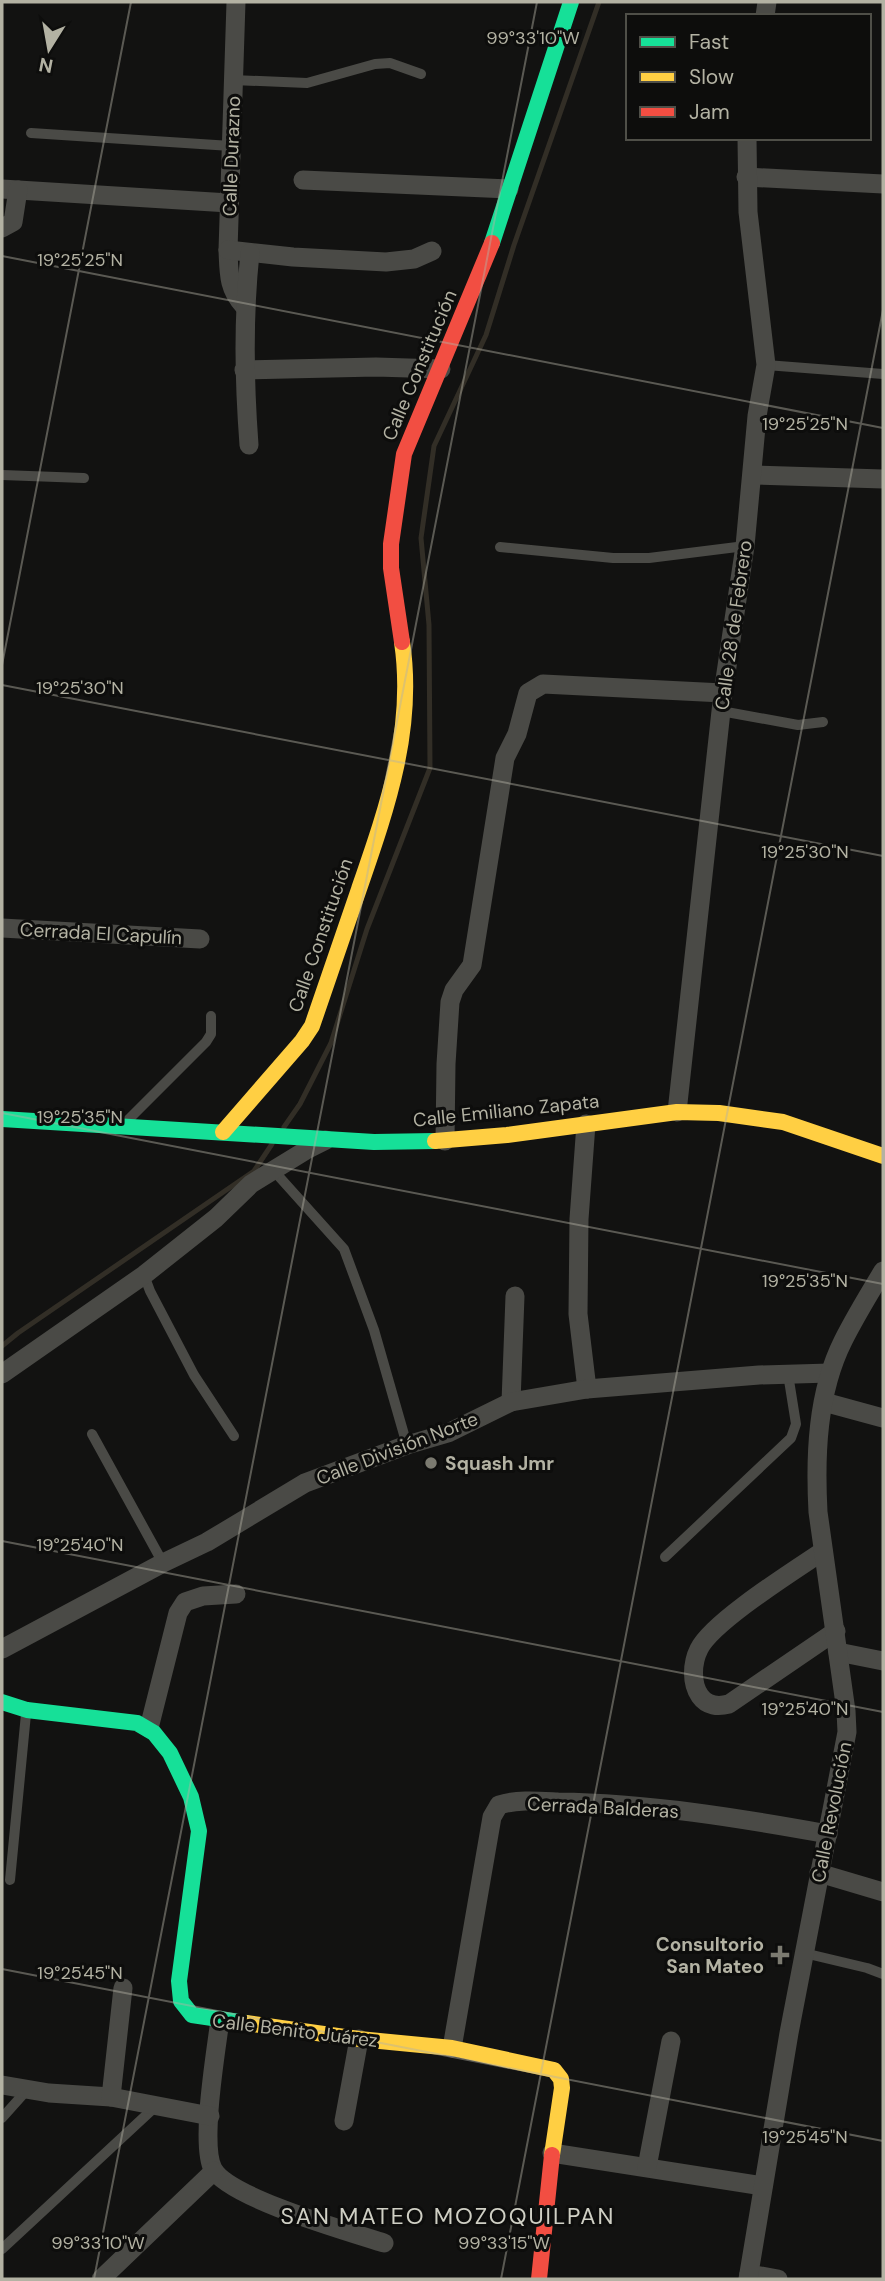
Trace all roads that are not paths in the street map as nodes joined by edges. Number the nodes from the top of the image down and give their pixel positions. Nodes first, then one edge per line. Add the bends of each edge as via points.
1 (236, 2) edge
2 (571, 2) edge
3 (421, 74) dead end
4 (233, 80) junction
5 (31, 133) dead end
6 (747, 140) edge
7 (231, 146) junction
8 (746, 177) junction
9 (303, 180) dead end
10 (883, 184) edge
11 (509, 189) junction
12 (10, 190) edge
13 (229, 203) junction
14 (2, 228) edge
15 (228, 250) junction
16 (432, 251) dead end
17 (250, 253) junction
18 (244, 306) junction
19 (766, 365) junction
20 (440, 369) junction
21 (244, 370) junction
22 (883, 374) edge
23 (249, 445) dead end
24 (2, 475) edge
25 (753, 475) junction
26 (84, 478) dead end
27 (883, 479) edge
28 (745, 546) junction
29 (500, 547) dead end
30 (722, 702) junction
31 (823, 722) dead end
32 (2, 928) edge
33 (200, 939) dead end
34 (211, 1016) dead end
35 (677, 1112) junction
36 (2, 1119) edge
37 (586, 1124) junction
38 (121, 1127) junction
39 (223, 1132) junction
40 (327, 1140) junction
41 (445, 1141) junction
42 (883, 1156) edge
43 (274, 1171) junction
44 (883, 1270) edge
45 (144, 1275) junction
46 (515, 1296) dead end
47 (830, 1373) junction
48 (2, 1374) edge
49 (788, 1374) junction
50 (587, 1389) junction
51 (511, 1402) junction
52 (824, 1402) junction
53 (883, 1418) edge
54 (92, 1434) dead end
55 (234, 1436) dead end
56 (407, 1445) junction
57 (823, 1551) junction
58 (665, 1557) dead end
59 (163, 1563) junction
60 (236, 1594) dead end
61 (836, 1632) junction
62 (2, 1649) edge
63 (838, 1652) junction
64 (883, 1661) edge
65 (2, 1702) edge
66 (27, 1710) junction
67 (149, 1728) junction
68 (828, 1834) junction
69 (819, 1873) junction
70 (10, 1880) dead end
71 (883, 1892) edge
72 (804, 1953) junction
73 (883, 1974) edge
74 (123, 1988) dead end
75 (220, 2020) junction
76 (359, 2039) junction
77 (671, 2041) dead end
78 (452, 2048) junction
79 (2, 2085) edge
80 (27, 2090) junction
81 (111, 2097) junction
82 (155, 2107) junction
83 (210, 2116) junction
84 (2, 2118) edge
85 (344, 2121) dead end
86 (552, 2153) junction
87 (647, 2167) junction
88 (214, 2171) junction
89 (763, 2186) junction
90 (384, 2243) dead end
91 (2, 2249) edge
92 (749, 2277) edge
93 (101, 2279) edge
94 (539, 2279) edge
95 (778, 2279) edge

1 - 4 street, Calle Durazno
2 - 11 street, Calle Constitución
3 - 4 lane via 390,63 307,83
4 - 7 street, Calle Durazno
5 - 7 lane
6 - 8 street, Calle 28 de Febrero
7 - 13 street, Calle Durazno
8 - 10 street
8 - 19 street, Calle 28 de Febrero
9 - 11 street
11 - 20 street, Calle Constitución via 491,247
12 - 13 street
12 - 14 street via 13,222
13 - 15 street, Calle Durazno
15 - 17 street
15 - 18 street, Calle Durazno via 229,282
16 - 17 street via 414,259 386,262
17 - 18 street, Calle Durazno
18 - 21 street, Calle Durazno
19 - 22 lane
19 - 25 street, Calle 28 de Febrero
20 - 21 street
20 - 39 street, Calle Constitución via 404,454 394,518 391,568 405,663 401,742 388,803 312,1026
21 - 23 street, Calle Durazno
24 - 26 lane
25 - 27 street
25 - 28 street, Calle 28 de Febrero
28 - 29 lane via 649,558
28 - 30 street, Calle 28 de Febrero
30 - 31 lane via 798,725
30 - 35 street, Calle 28 de Febrero
30 - 41 street via 543,684 527,693 517,734 505,758 472,965 450,1002
32 - 33 street, Cerrada El Capulín
34 - 38 lane via 206,1042
35 - 37 street, Calle Emiliano Zapata
35 - 42 street, Calle Emiliano Zapata via 783,1122
36 - 38 street, Calle Emiliano Zapata
37 - 41 street, Calle Emiliano Zapata
37 - 50 street via 578,1314
38 - 39 street, Calle Emiliano Zapata
39 - 40 street, Calle Emiliano Zapata
40 - 41 street, Calle Emiliano Zapata
40 - 43 street
43 - 45 street via 251,1184
43 - 56 lane via 344,1249 374,1330
44 - 47 street, Calle Revolución via 842,1342
45 - 48 street
45 - 55 lane via 194,1375
46 - 51 street
47 - 49 street, Calle División Norte
47 - 52 street, Calle Revolución
49 - 50 street, Calle División Norte
49 - 58 lane via 796,1424 791,1438
50 - 51 street, Calle División Norte
51 - 56 street, Calle División Norte via 448,1433
52 - 53 street
52 - 57 street, Calle Revolución via 816,1479
54 - 59 lane
56 - 59 street, Calle División Norte via 305,1483
57 - 61 street, Calle Revolución
57 - 61 street via 705,1639 694,1667 699,1694 712,1705 729,1704
59 - 62 street, Calle División Norte
60 - 67 street via 185,1602 178,1613
61 - 63 street, Calle Revolución
63 - 64 street
63 - 68 street, Calle Revolución via 846,1732
65 - 66 street
66 - 67 street
66 - 70 lane
67 - 75 street, Calle Benito Juárez via 175,1758 197,1808 200,1832 178,1994 191,2015
68 - 69 street, Calle Revolución
68 - 78 street, Cerrada Balderas via 644,1807 542,1801 499,1805 492,1817
69 - 71 street
69 - 72 street, Calle Revolución
72 - 73 lane
72 - 89 street, Calle Revolución
74 - 81 street
75 - 76 street, Calle Benito Juárez
75 - 83 street
76 - 78 street, Calle Benito Juárez
76 - 85 street
77 - 87 street
78 - 86 street, Calle Benito Juárez via 554,2070 562,2088
79 - 80 street
80 - 81 street
80 - 84 lane
81 - 82 street
82 - 83 street
82 - 91 lane
83 - 88 street via 208,2152
86 - 87 street
86 - 94 street
87 - 89 street
88 - 90 street via 266,2203
88 - 93 street
89 - 92 street, Calle Revolución
92 - 95 street

